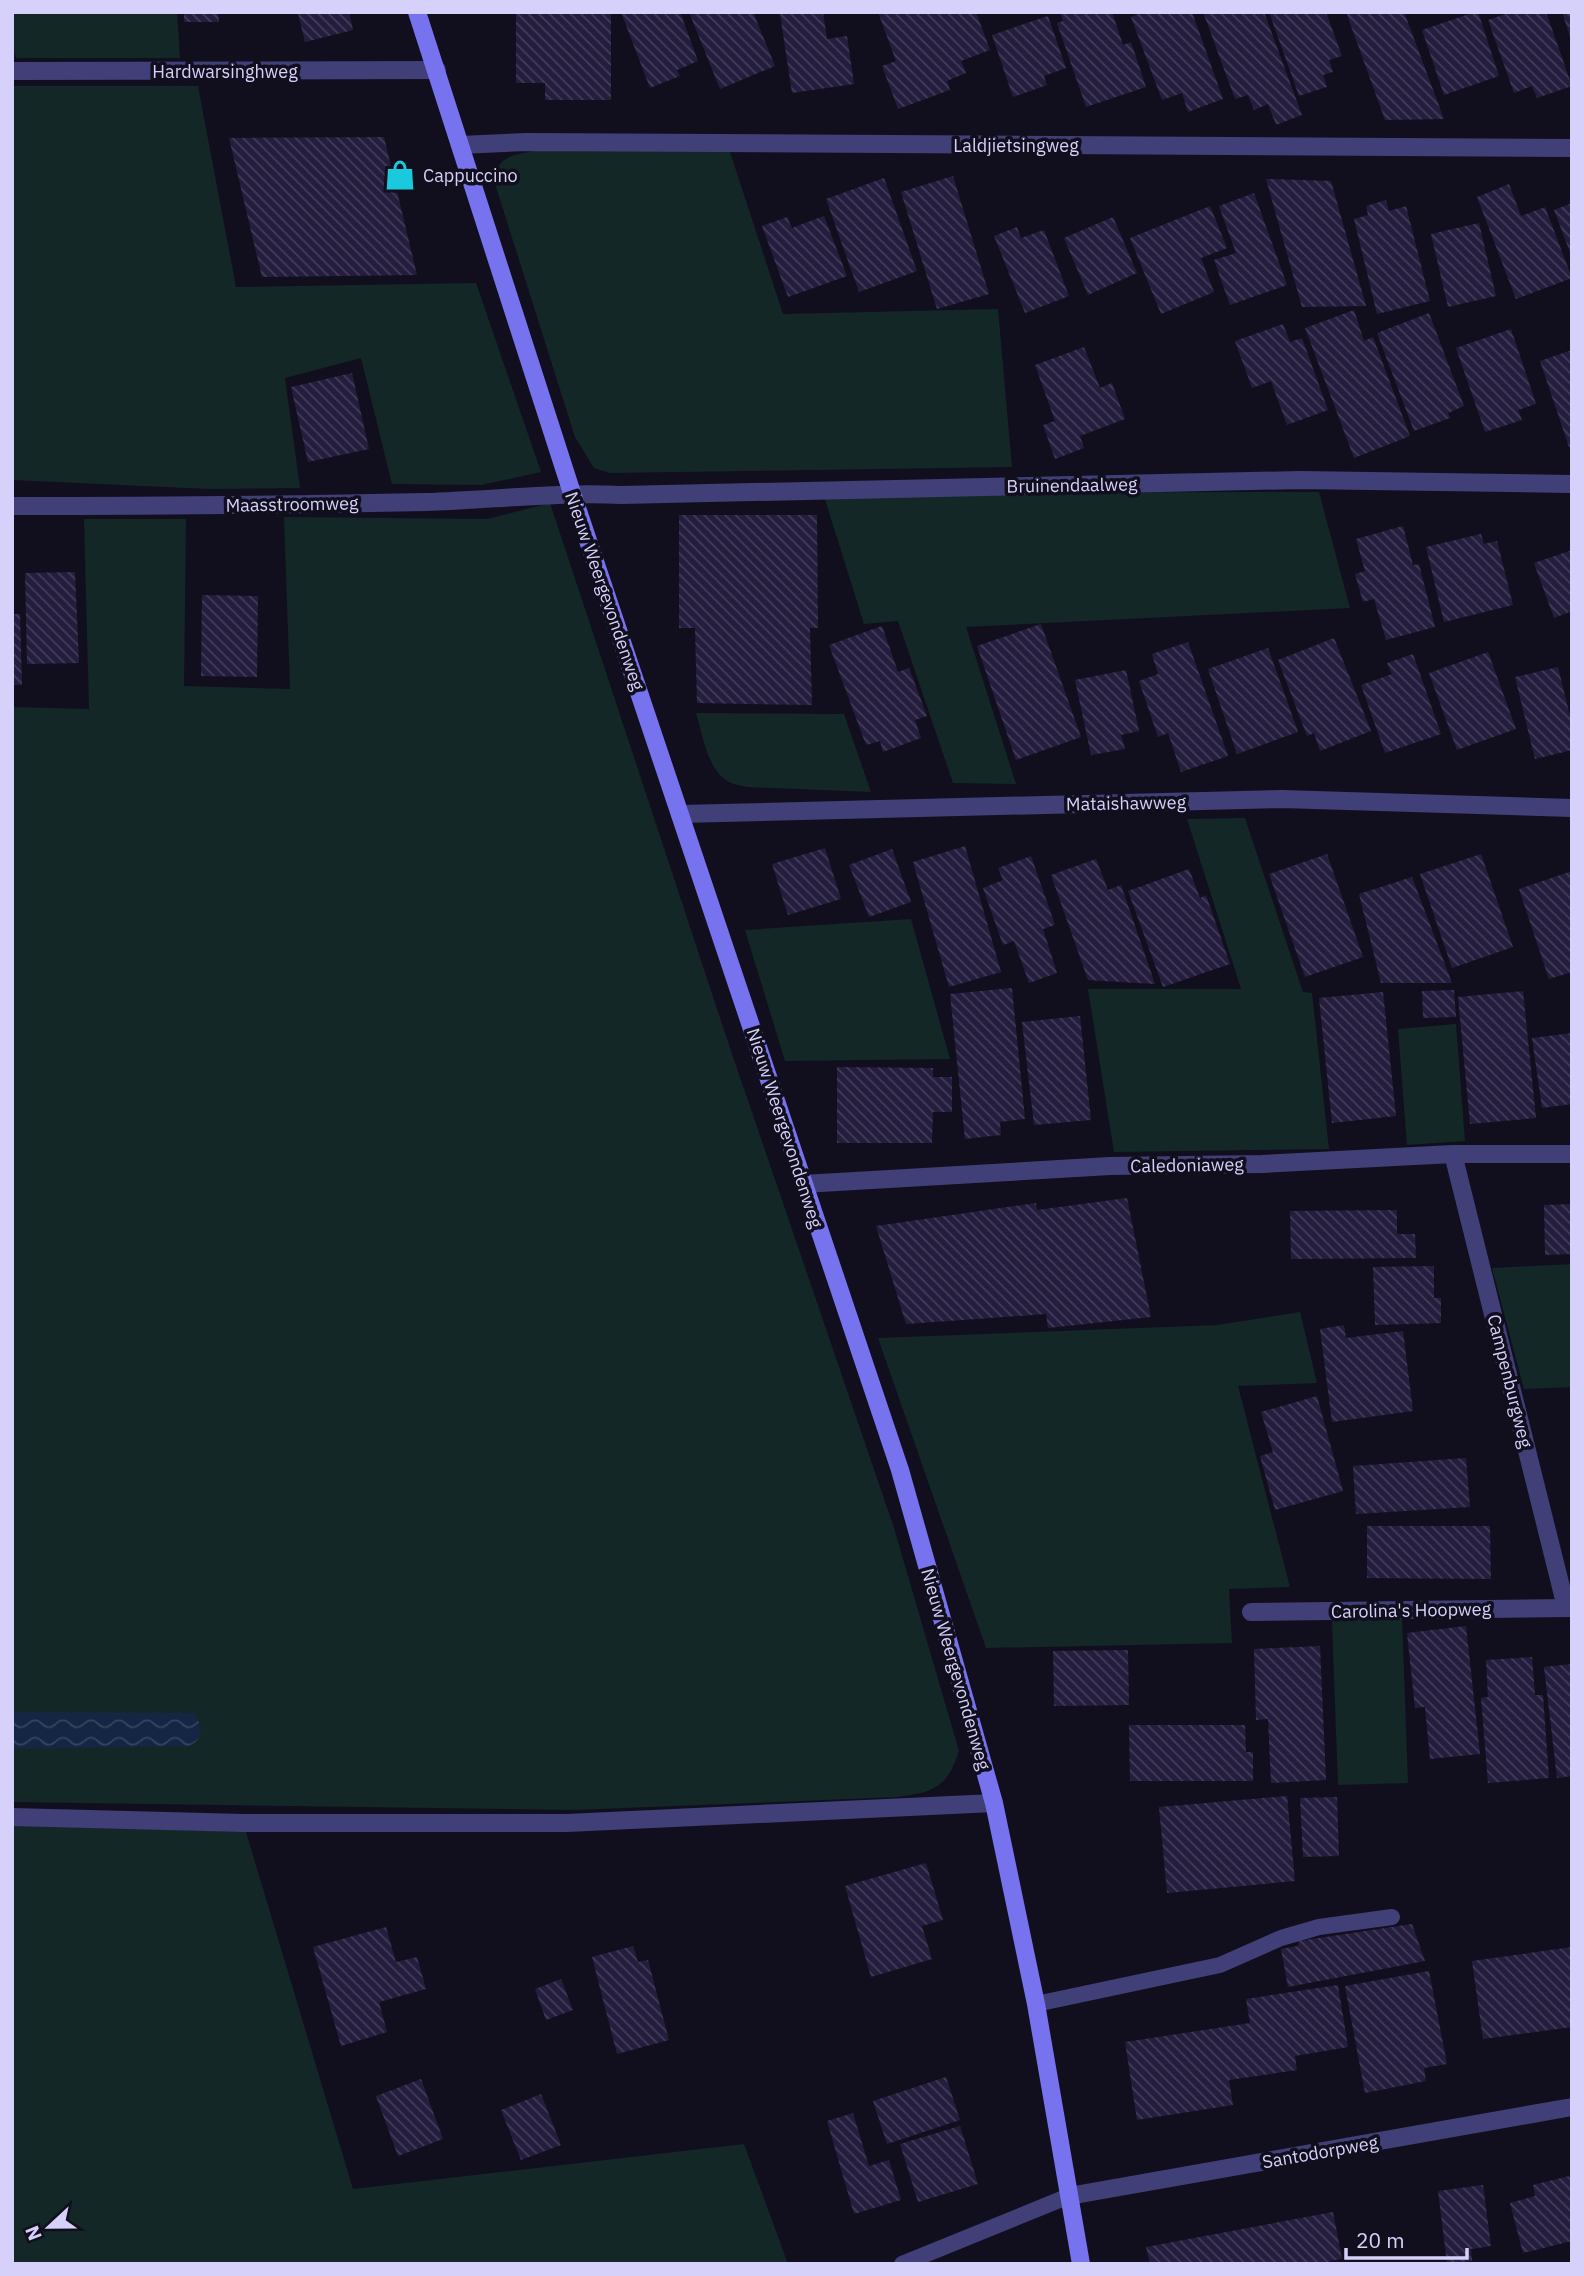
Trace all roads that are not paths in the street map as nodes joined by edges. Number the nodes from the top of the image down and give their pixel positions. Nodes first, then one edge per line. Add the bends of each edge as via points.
1 (416, 12) edge
2 (437, 70) junction
3 (12, 71) edge
4 (460, 145) junction
5 (1572, 148) edge
6 (1572, 484) edge
7 (572, 493) junction
8 (12, 506) edge
9 (1572, 808) edge
10 (680, 814) junction
11 (1453, 1154) junction
12 (1572, 1154) edge
13 (803, 1184) junction
14 (1569, 1608) edge
15 (1251, 1612) dead end
16 (994, 1803) junction
17 (12, 1816) edge
18 (1392, 1917) dead end
19 (1036, 2004) junction
20 (1572, 2108) edge
21 (1069, 2196) junction
22 (902, 2264) edge
23 (1081, 2264) edge

1 - 2 street, Nieuw Weergevondenweg
2 - 3 street, Hardwarsinghweg
2 - 4 street, Nieuw Weergevondenweg
4 - 5 street, Laldjietsingweg
4 - 7 street, Nieuw Weergevondenweg
6 - 7 street, Bruinendaalweg via 1300,480
7 - 8 street, Maasstroomweg via 315,505
7 - 10 street, Nieuw Weergevondenweg
9 - 10 street, Mataishawweg via 1282,799
10 - 13 street, Nieuw Weergevondenweg
11 - 12 street, Caledoniaweg
11 - 13 street, Caledoniaweg via 1110,1166
11 - 14 street, Campenburgweg
13 - 16 street, Nieuw Weergevondenweg via 900,1470
14 - 15 street, Carolina's Hoopweg
16 - 17 street via 567,1822 243,1823
16 - 19 street, Nieuw Weergevondenweg
18 - 19 lane via 1319,1927 1220,1965
19 - 21 street, Nieuw Weergevondenweg
20 - 21 street, Santodorpweg
21 - 22 lane
21 - 23 street, Nieuw Weergevondenweg

